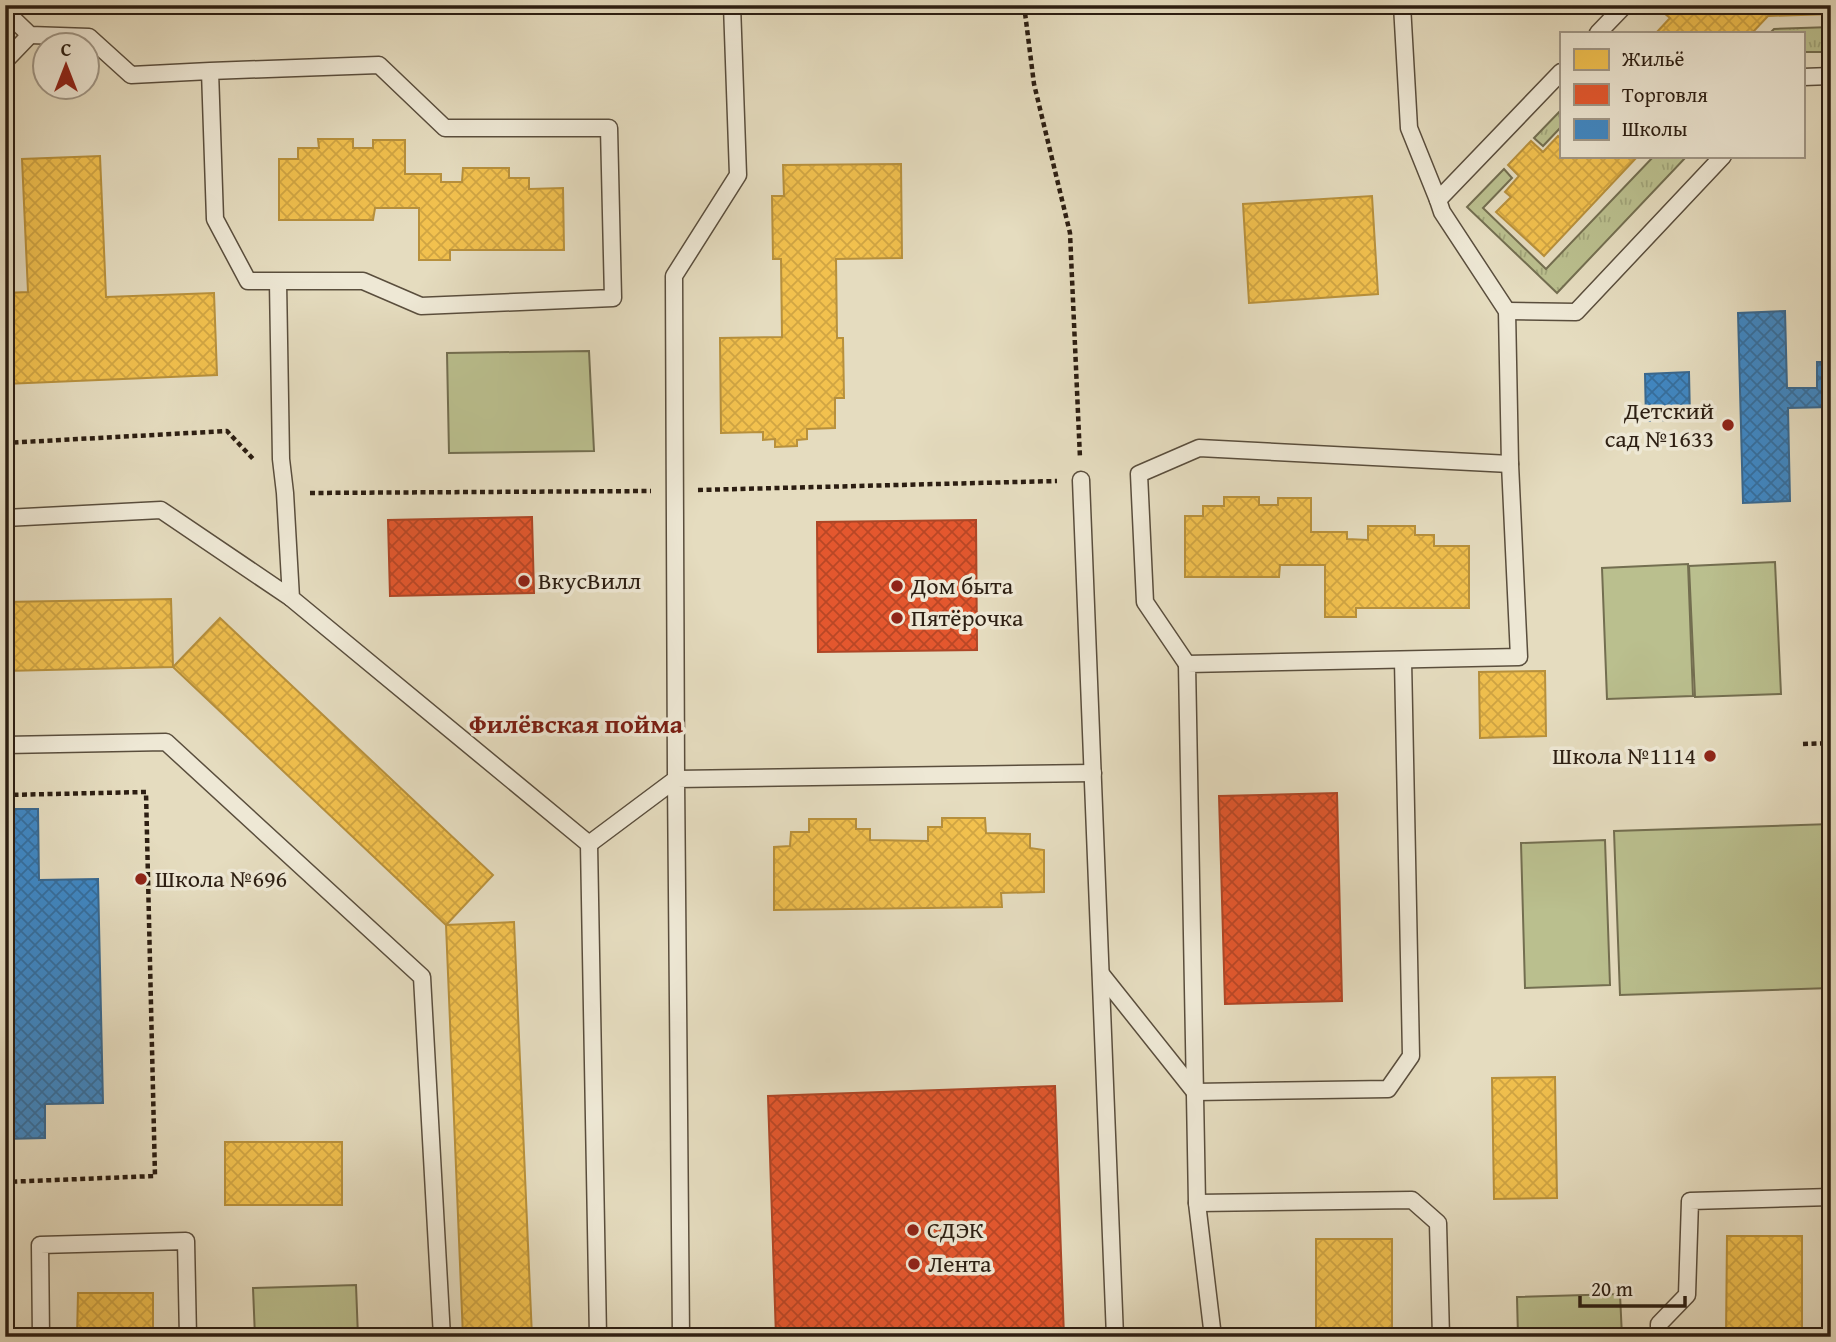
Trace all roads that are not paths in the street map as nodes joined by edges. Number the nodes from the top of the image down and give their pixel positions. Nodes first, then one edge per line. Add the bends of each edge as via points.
1 (732, 5) edge
2 (1402, 5) edge
3 (1625, 5) edge
4 (5, 11) edge
5 (1599, 32) edge
6 (30, 35) junction
7 (5, 61) edge
8 (210, 71) junction
9 (1560, 73) edge
10 (1831, 76) edge
11 (1804, 77) edge
12 (1721, 158) edge
13 (1438, 200) junction
14 (278, 282) junction
15 (1507, 311) junction
16 (1510, 464) junction
17 (1081, 481) road end
18 (5, 518) edge
19 (291, 598) junction
20 (1403, 660) junction
21 (1187, 664) junction
22 (5, 745) edge
23 (1093, 774) junction
24 (676, 779) junction
25 (589, 844) junction
26 (1101, 974) junction
27 (1195, 1092) junction
28 (1831, 1198) edge
29 (1197, 1203) junction
30 (41, 1337) edge
31 (188, 1337) edge
32 (442, 1337) edge
33 (598, 1337) edge
34 (681, 1337) edge
35 (1115, 1337) edge
36 (1213, 1337) edge
37 (1441, 1337) edge
38 (1659, 1337) edge

1 - 24 lane via 738,175 674,276
2 - 13 lane via 1409,128
3 - 5 lane
4 - 6 lane
6 - 7 lane
6 - 8 lane via 89,37 131,75
8 - 14 lane via 215,219 248,281
8 - 14 lane via 379,65 445,128 609,128 613,299 421,306 363,281
9 - 13 lane
10 - 11 lane
12 - 15 lane via 1576,312
13 - 15 lane
14 - 19 lane via 281,459
15 - 16 lane
16 - 20 lane via 1519,657
16 - 21 lane via 1199,448 1139,474 1145,602
17 - 23 lane
18 - 19 lane via 161,510
19 - 25 lane
20 - 21 lane
20 - 27 lane via 1411,1056 1388,1089
21 - 27 lane
22 - 32 lane via 166,742 422,977
23 - 24 lane
23 - 26 lane
24 - 25 lane
24 - 34 lane
25 - 33 lane
26 - 27 lane
26 - 35 lane
27 - 29 lane
28 - 38 lane via 1690,1201 1687,1296 1659,1324
29 - 36 lane
29 - 37 lane via 1412,1200 1438,1223
30 - 31 lane via 40,1245 186,1241

